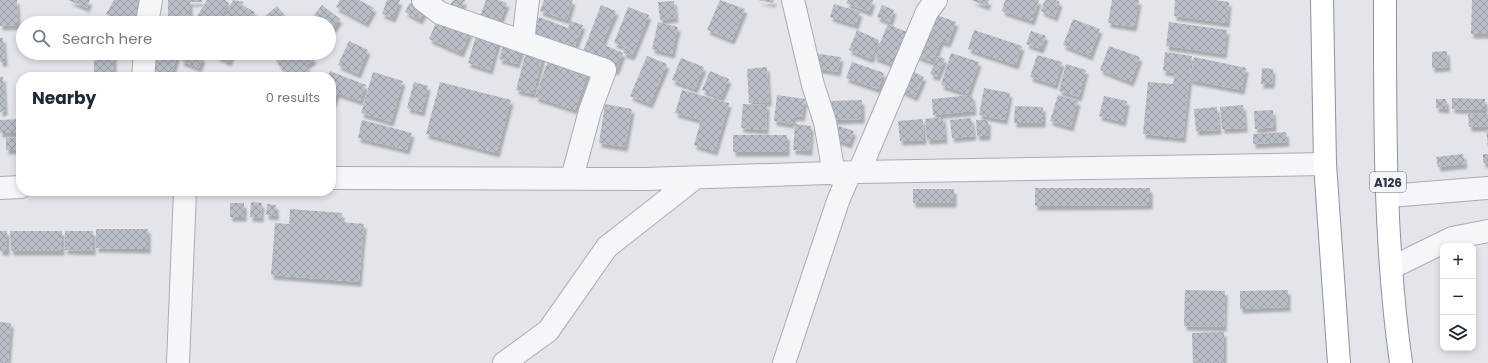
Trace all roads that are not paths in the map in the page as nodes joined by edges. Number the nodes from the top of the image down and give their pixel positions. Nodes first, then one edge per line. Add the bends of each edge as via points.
1 (151, 0) edge
2 (423, 0) edge
3 (528, 0) edge
4 (793, 0) edge
5 (936, 0) edge
6 (1322, 0) edge
7 (1385, 0) edge
8 (148, 16) edge
9 (523, 42) junction
10 (144, 60) edge
11 (143, 72) edge
12 (1325, 164) junction
13 (848, 173) junction
14 (336, 178) edge
15 (572, 178) junction
16 (695, 178) junction
17 (16, 187) edge
18 (0, 188) edge
19 (1488, 188) edge
20 (185, 196) edge
21 (1389, 196) junction
22 (1488, 231) edge
23 (1391, 268) junction
24 (178, 363) edge
25 (504, 363) edge
26 (784, 363) edge
27 (1339, 363) edge
28 (1401, 363) edge

1 - 8 street
2 - 9 street via 440,13
3 - 9 street
4 - 13 street via 813,85 825,122
5 - 13 street via 927,12
6 - 12 highway
7 - 21 highway, A126
9 - 15 street via 605,70 590,111
10 - 11 street
12 - 13 street
12 - 27 highway
13 - 16 street
13 - 26 street
14 - 15 street
15 - 16 street
16 - 25 street via 607,247 548,331
17 - 18 street
19 - 21 street
20 - 24 street
21 - 23 highway, A126
22 - 23 street via 1452,238
23 - 28 highway, A126

